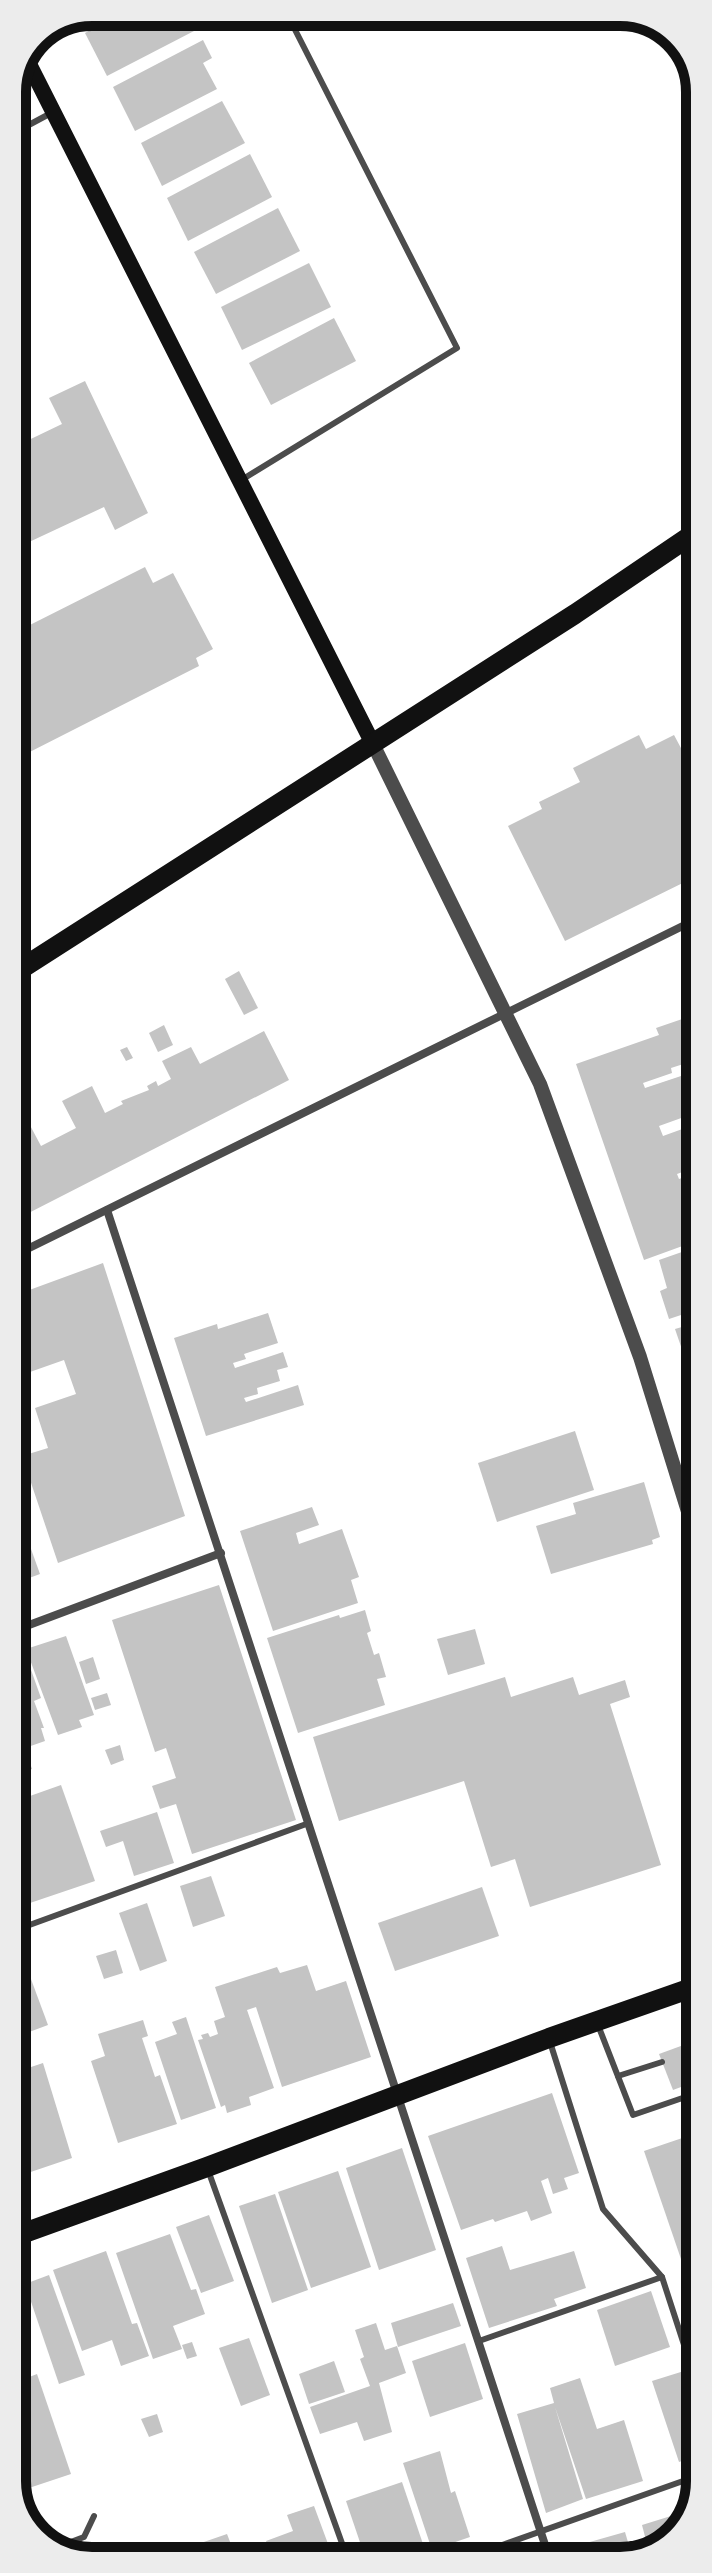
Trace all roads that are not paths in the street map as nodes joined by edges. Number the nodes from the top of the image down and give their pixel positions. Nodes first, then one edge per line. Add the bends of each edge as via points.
1 (293, 26) edge
2 (31, 68) edge
3 (53, 112) junction
4 (26, 126) edge
5 (241, 480) junction
6 (686, 539) edge
7 (373, 744) junction
8 (686, 924) edge
9 (26, 966) edge
10 (505, 1013) junction
11 (107, 1210) junction
12 (26, 1250) edge
13 (686, 1505) edge
14 (221, 1553) junction
15 (26, 1626) edge
16 (309, 1823) junction
17 (26, 1926) edge
18 (686, 1990) edge
19 (597, 2022) junction
20 (549, 2038) junction
21 (662, 2062) dead end
22 (618, 2076) junction
23 (396, 2097) junction
24 (686, 2097) edge
25 (207, 2167) junction
26 (26, 2232) edge
27 (662, 2277) junction
28 (479, 2341) junction
29 (686, 2351) edge
30 (686, 2480) edge
31 (94, 2516) dead end
32 (541, 2531) junction
33 (69, 2543) edge
34 (343, 2547) edge
35 (496, 2547) edge
36 (546, 2547) edge

1 - 5 lane via 457,348
2 - 3 main road
3 - 4 lane
3 - 5 main road
5 - 7 main road
6 - 7 main road
7 - 9 main road
7 - 10 street
8 - 10 street
10 - 11 street
10 - 13 street via 540,1084 640,1357
11 - 12 street
11 - 14 street
14 - 15 street
14 - 16 street
16 - 17 lane
16 - 23 street
18 - 19 main road
19 - 20 main road
19 - 22 lane
20 - 23 main road
20 - 27 lane via 603,2209
21 - 22 lane
22 - 24 lane via 633,2115
23 - 25 main road
23 - 28 street
25 - 26 main road
25 - 34 lane
27 - 28 lane
27 - 29 lane
28 - 32 street
30 - 32 lane
31 - 33 lane via 84,2537
32 - 35 lane
32 - 36 street

